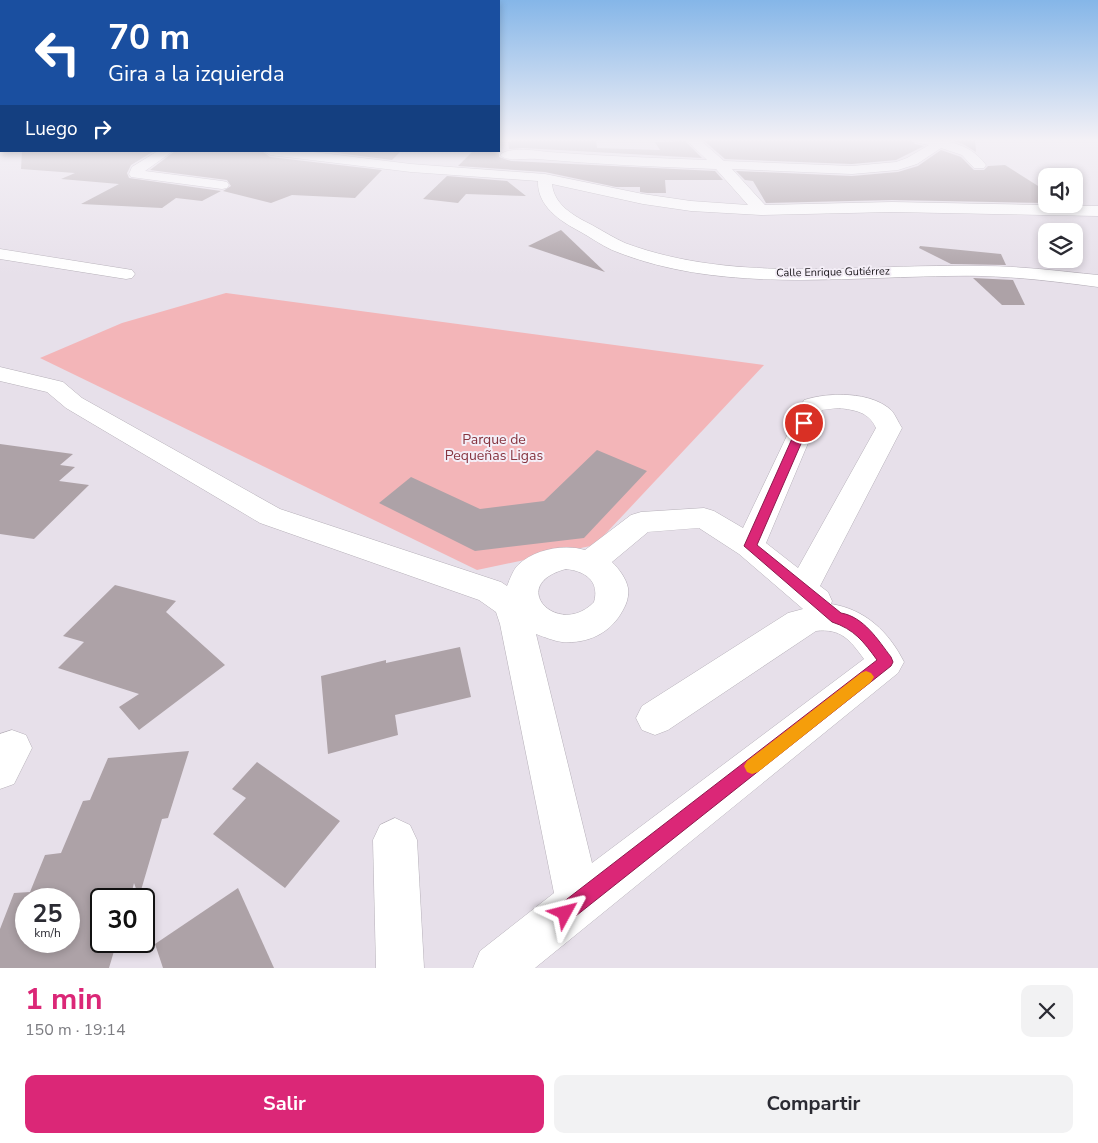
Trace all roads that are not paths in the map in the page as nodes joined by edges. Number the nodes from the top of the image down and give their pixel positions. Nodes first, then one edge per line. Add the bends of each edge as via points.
1 (177, 184) edge
2 (207, 184) edge
3 (545, 184) edge
4 (575, 184) edge
5 (738, 184) edge
6 (192, 188) junction
7 (153, 191) dead end
8 (762, 210) junction
9 (1098, 211) edge
10 (0, 254) edge
11 (126, 274) dead end
12 (1098, 281) edge
13 (0, 374) edge
14 (750, 546) junction
15 (590, 563) junction
16 (802, 589) junction
17 (515, 600) junction
18 (837, 618) junction
19 (655, 718) dead end
20 (395, 840) dead end
21 (579, 902) junction
22 (400, 968) edge
23 (496, 968) edge

1 - 6 street
2 - 6 street
3 - 12 street, Calle Enrique Gutiérrez via 544,190 550,202 591,234 630,251 670,263 806,274 981,271
4 - 8 street via 668,204
5 - 8 street
6 - 7 street via 172,193
8 - 9 street via 892,207
10 - 11 street
13 - 17 street via 55,387 74,403 270,516
14 - 15 street via 704,518 641,522
14 - 16 street
14 - 16 street via 812,405 821,401 840,401 870,408 884,417 888,428
15 - 17 street via 566,558 542,563 525,577
15 - 17 street via 608,577 613,596 604,615 594,622 568,628 548,625
16 - 18 street
17 - 21 street via 517,624
18 - 19 street via 816,615 800,623
18 - 21 street via 845,619 866,634 886,662
20 - 22 street
21 - 23 street

